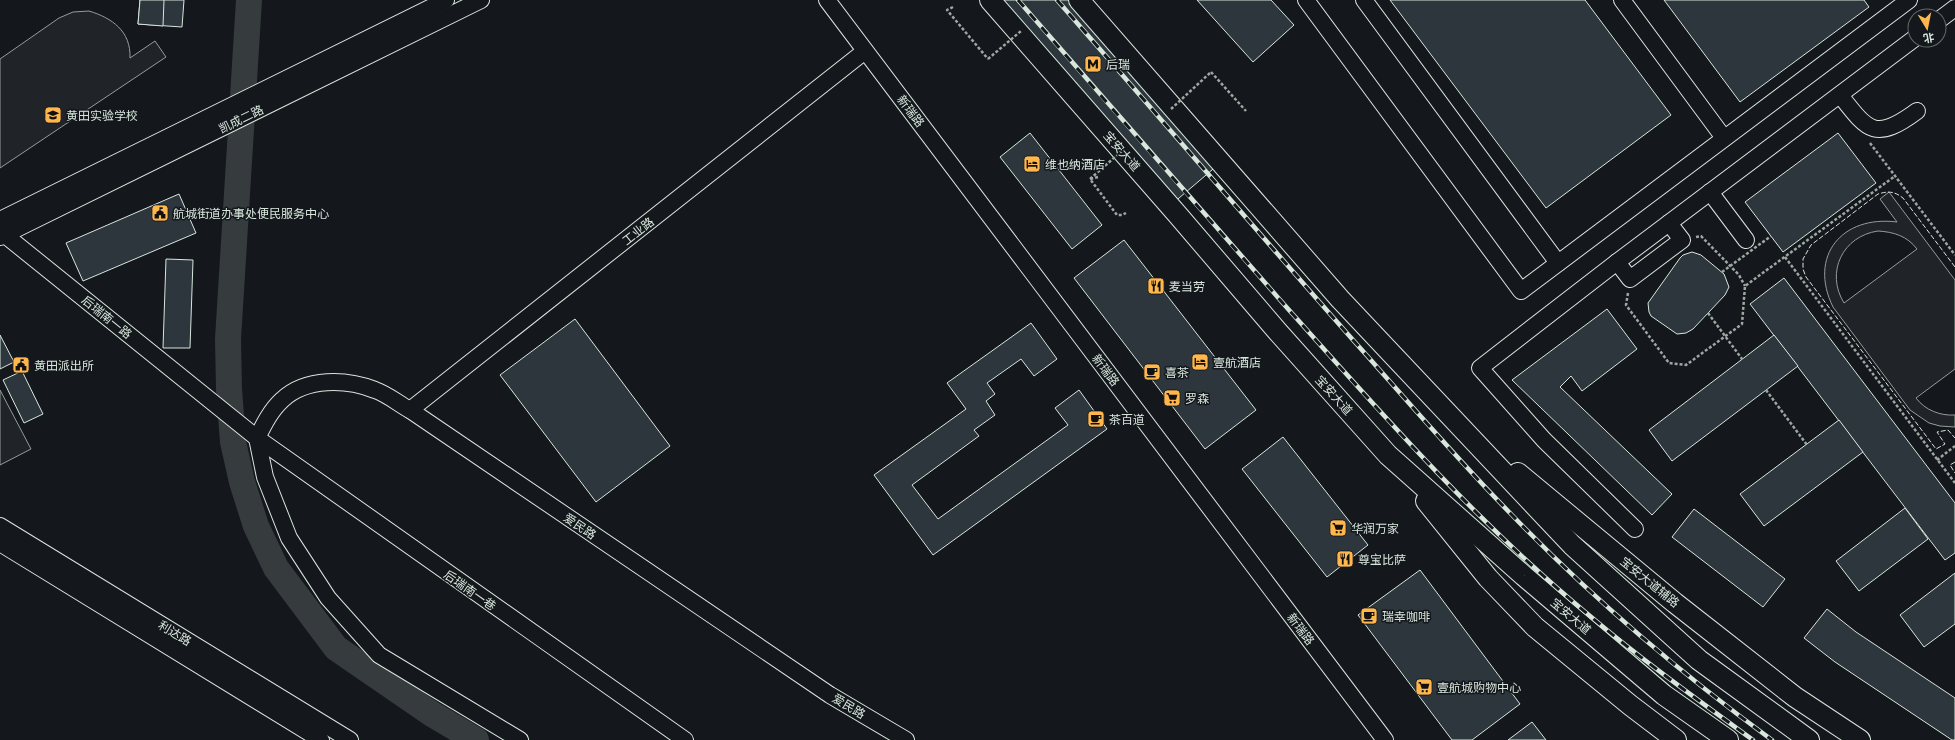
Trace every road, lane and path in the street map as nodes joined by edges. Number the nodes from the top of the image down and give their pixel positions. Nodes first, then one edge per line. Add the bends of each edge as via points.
1 (446, 0) edge
2 (481, 0) edge
3 (827, 0) edge
4 (990, 0) edge
5 (1079, 0) edge
6 (1306, 0) edge
7 (1364, 0) edge
8 (1622, 0) edge
9 (1908, 0) edge
10 (953, 7) dead end
11 (1021, 31) dead end
12 (1907, 44) edge
13 (865, 51) junction
14 (1840, 95) junction
15 (1171, 109) dead end
16 (1246, 111) dead end
17 (1917, 111) dead end
18 (1868, 127) junction
19 (1724, 138) junction
20 (1124, 150) dead end
21 (1895, 176) junction
22 (1098, 177) dead end
23 (1090, 179) junction
24 (1710, 192) junction
25 (1126, 213) dead end
26 (1669, 223) junction
27 (2, 231) edge
28 (1771, 236) dead end
29 (1682, 240) junction
30 (1746, 240) dead end
31 (1955, 255) edge
32 (1785, 257) junction
33 (1617, 262) junction
34 (1558, 263) junction
35 (1722, 272) dead end
36 (1630, 279) junction
37 (1745, 286) junction
38 (1708, 313) dead end
39 (1742, 359) dead end
40 (1766, 390) dead end
41 (410, 410) junction
42 (1447, 415) junction
43 (257, 438) junction
44 (1807, 445) dead end
45 (1955, 446) edge
46 (1388, 455) junction
47 (1937, 460) junction
48 (1955, 483) edge
49 (0, 526) edge
50 (1635, 529) dead end
51 (0, 543) edge
52 (321, 740) edge
53 (350, 740) edge
54 (520, 740) edge
55 (685, 740) edge
56 (906, 740) edge
57 (1386, 740) edge
58 (1676, 740) edge
59 (1728, 740) edge
60 (1809, 740) edge
61 (1860, 740) edge

1 - 27 street, 凯成二路 via 217,113
2 - 27 street, 凯成二路 via 216,131
3 - 13 street, 新瑞路
4 - 46 main road, 宝安大道
5 - 42 main road via 1340,299
6 - 34 street via 1521,291
7 - 34 street
8 - 19 street
9 - 19 street
10 - 11 path, bridge via 947,10 988,59
12 - 14 street
13 - 41 street, 工业路
13 - 57 street, 新瑞路
14 - 18 street
14 - 24 street
15 - 16 path, bridge via 1212,72
17 - 18 street via 1892,128 1882,130
18 - 21 path via 1868,140
19 - 34 street
20 - 23 path, bridge
21 - 31 path
21 - 32 path
22 - 23 path
23 - 25 path via 1117,215
24 - 26 street
24 - 30 street
26 - 29 street
26 - 33 street
27 - 43 street, 后瑞南一路
28 - 35 path, bridge
29 - 36 street
29 - 37 path via 1701,236 1739,275
32 - 37 path
32 - 47 path
33 - 36 street
33 - 50 street via 1480,368 1544,440
36 - 37 path via 1626,305 1669,363 1686,365 1742,324
38 - 39 path, bridge
40 - 44 path
41 - 43 street, 爱民路 via 377,390 350,383 300,387 283,399 268,417
41 - 56 street, 爱民路 via 830,695
42 - 60 main road via 1572,546 1699,660
42 - 61 main road, 宝安大道辅路 via 1795,697
43 - 54 street via 265,477 289,538 328,598 379,655
43 - 55 street, 后瑞南一巷
45 - 47 path
46 - 58 main road via 1488,578 1534,627
46 - 59 main road, 宝安大道 via 1524,576 1664,695
47 - 48 path
49 - 53 street, 利达路
51 - 52 street, 利达路

